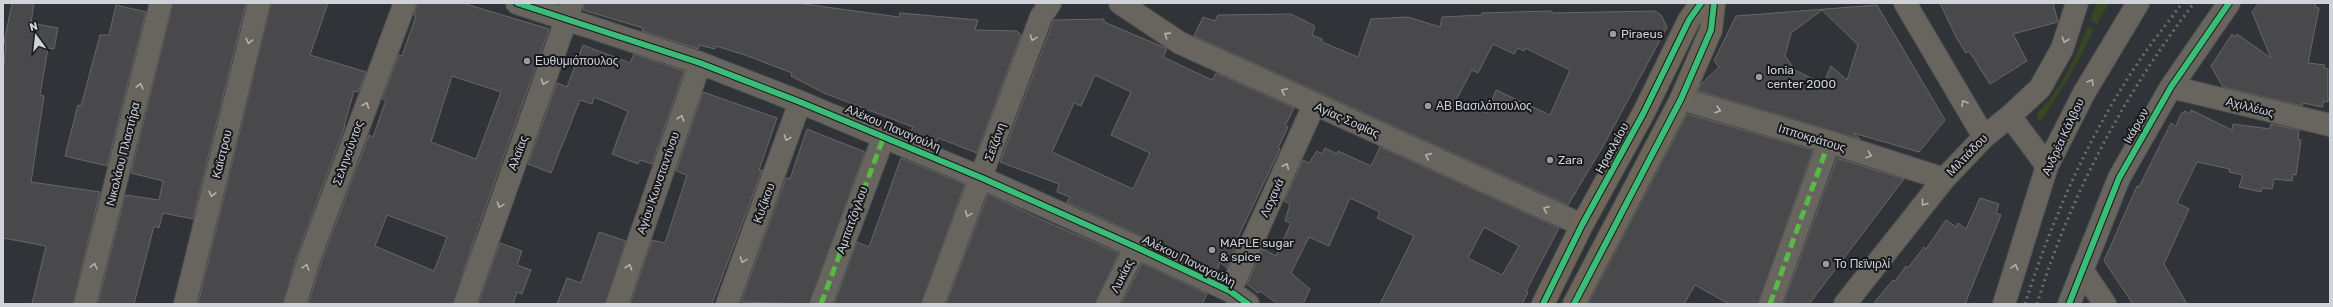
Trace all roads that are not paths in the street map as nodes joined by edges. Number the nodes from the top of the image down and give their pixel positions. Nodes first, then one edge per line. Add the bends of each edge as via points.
1 (161, 3) edge
2 (259, 3) edge
3 (405, 3) edge
4 (517, 3) edge
5 (1050, 3) edge
6 (1120, 3) edge
7 (1701, 3) edge
8 (1714, 3) edge
9 (1905, 3) edge
10 (2077, 3) edge
11 (2138, 3) edge
12 (2229, 3) edge
13 (569, 11) edge
14 (700, 63) junction
15 (2171, 88) junction
16 (1680, 99) junction
17 (800, 102) junction
18 (1314, 105) junction
19 (2010, 116) junction
20 (2330, 125) edge
21 (884, 136) junction
22 (1984, 136) junction
23 (1829, 142) junction
24 (2047, 166) junction
25 (982, 178) junction
26 (1944, 179) junction
27 (1582, 225) junction
28 (1136, 247) junction
29 (2082, 270) junction
30 (1230, 291) junction
31 (85, 304) edge
32 (185, 304) edge
33 (295, 304) edge
34 (465, 304) edge
35 (617, 304) edge
36 (728, 304) edge
37 (821, 304) edge
38 (933, 304) edge
39 (1107, 304) edge
40 (1248, 304) edge
41 (1543, 304) edge
42 (1574, 304) edge
43 (1770, 304) edge
44 (1845, 304) edge
45 (2004, 304) edge
46 (2069, 304) edge
47 (2105, 304) edge

31 -> 1 street, Νικολάου Πλαστήρα
2 -> 32 street, Καϊστρου
33 -> 3 street, Σεληνούντος via 309,259
4 - 13 street, Αλέκου Παναγούλη
5 -> 25 street, Σεϊζάνη via 1041,17
18 -> 6 street, Αγίας Σοφίας via 1180,44
7 - 27 main road, Ηρακλείου via 1689,20 1643,114
8 - 16 main road via 1711,30
22 -> 9 street
10 -> 19 street, Μιλτιάδου via 2062,49 2040,88
24 -> 11 street, Ανδρέα Κάλβου via 2084,93
12 - 15 street, Ικάρων
13 - 14 street, Αλέκου Παναγούλη
13 -> 34 street, Αλαϊας
14 - 17 street, Αλέκου Παναγούλη
35 -> 14 street, Αγίου Κωνσταντίνου
15 - 20 street, Αχιλλέως
15 - 29 street, Ικάρων via 2119,178
16 -> 23 street, Ιπποκράτους
16 - 42 main road
17 - 21 street, Αλέκου Παναγούλη
17 -> 36 street, Κυζίκου
27 -> 18 street, Αγίας Σοφίας
30 -> 18 street, Λαχανά
19 - 22 street, Μιλτιάδου
19 - 24 street
21 - 25 street, Αλέκου Παναγούλη
21 - 37 street, Αμπατζόγλου
22 - 26 street, Μιλτιάδου
23 -> 26 street, Ιπποκράτους
23 - 43 street
45 -> 24 street, Ανδρέα Κάλβου
25 - 28 street, Αλέκου Παναγούλη
25 -> 38 street, Σεϊζάνη
26 -> 44 street, Μιλτιάδου
27 - 41 main road, Ηρακλείου
28 - 30 street, Αλέκου Παναγούλη
28 - 39 street, Λυκίας
29 - 46 street, Ικάρων
29 - 47 street
30 - 40 street, Αλέκου Παναγούλη

